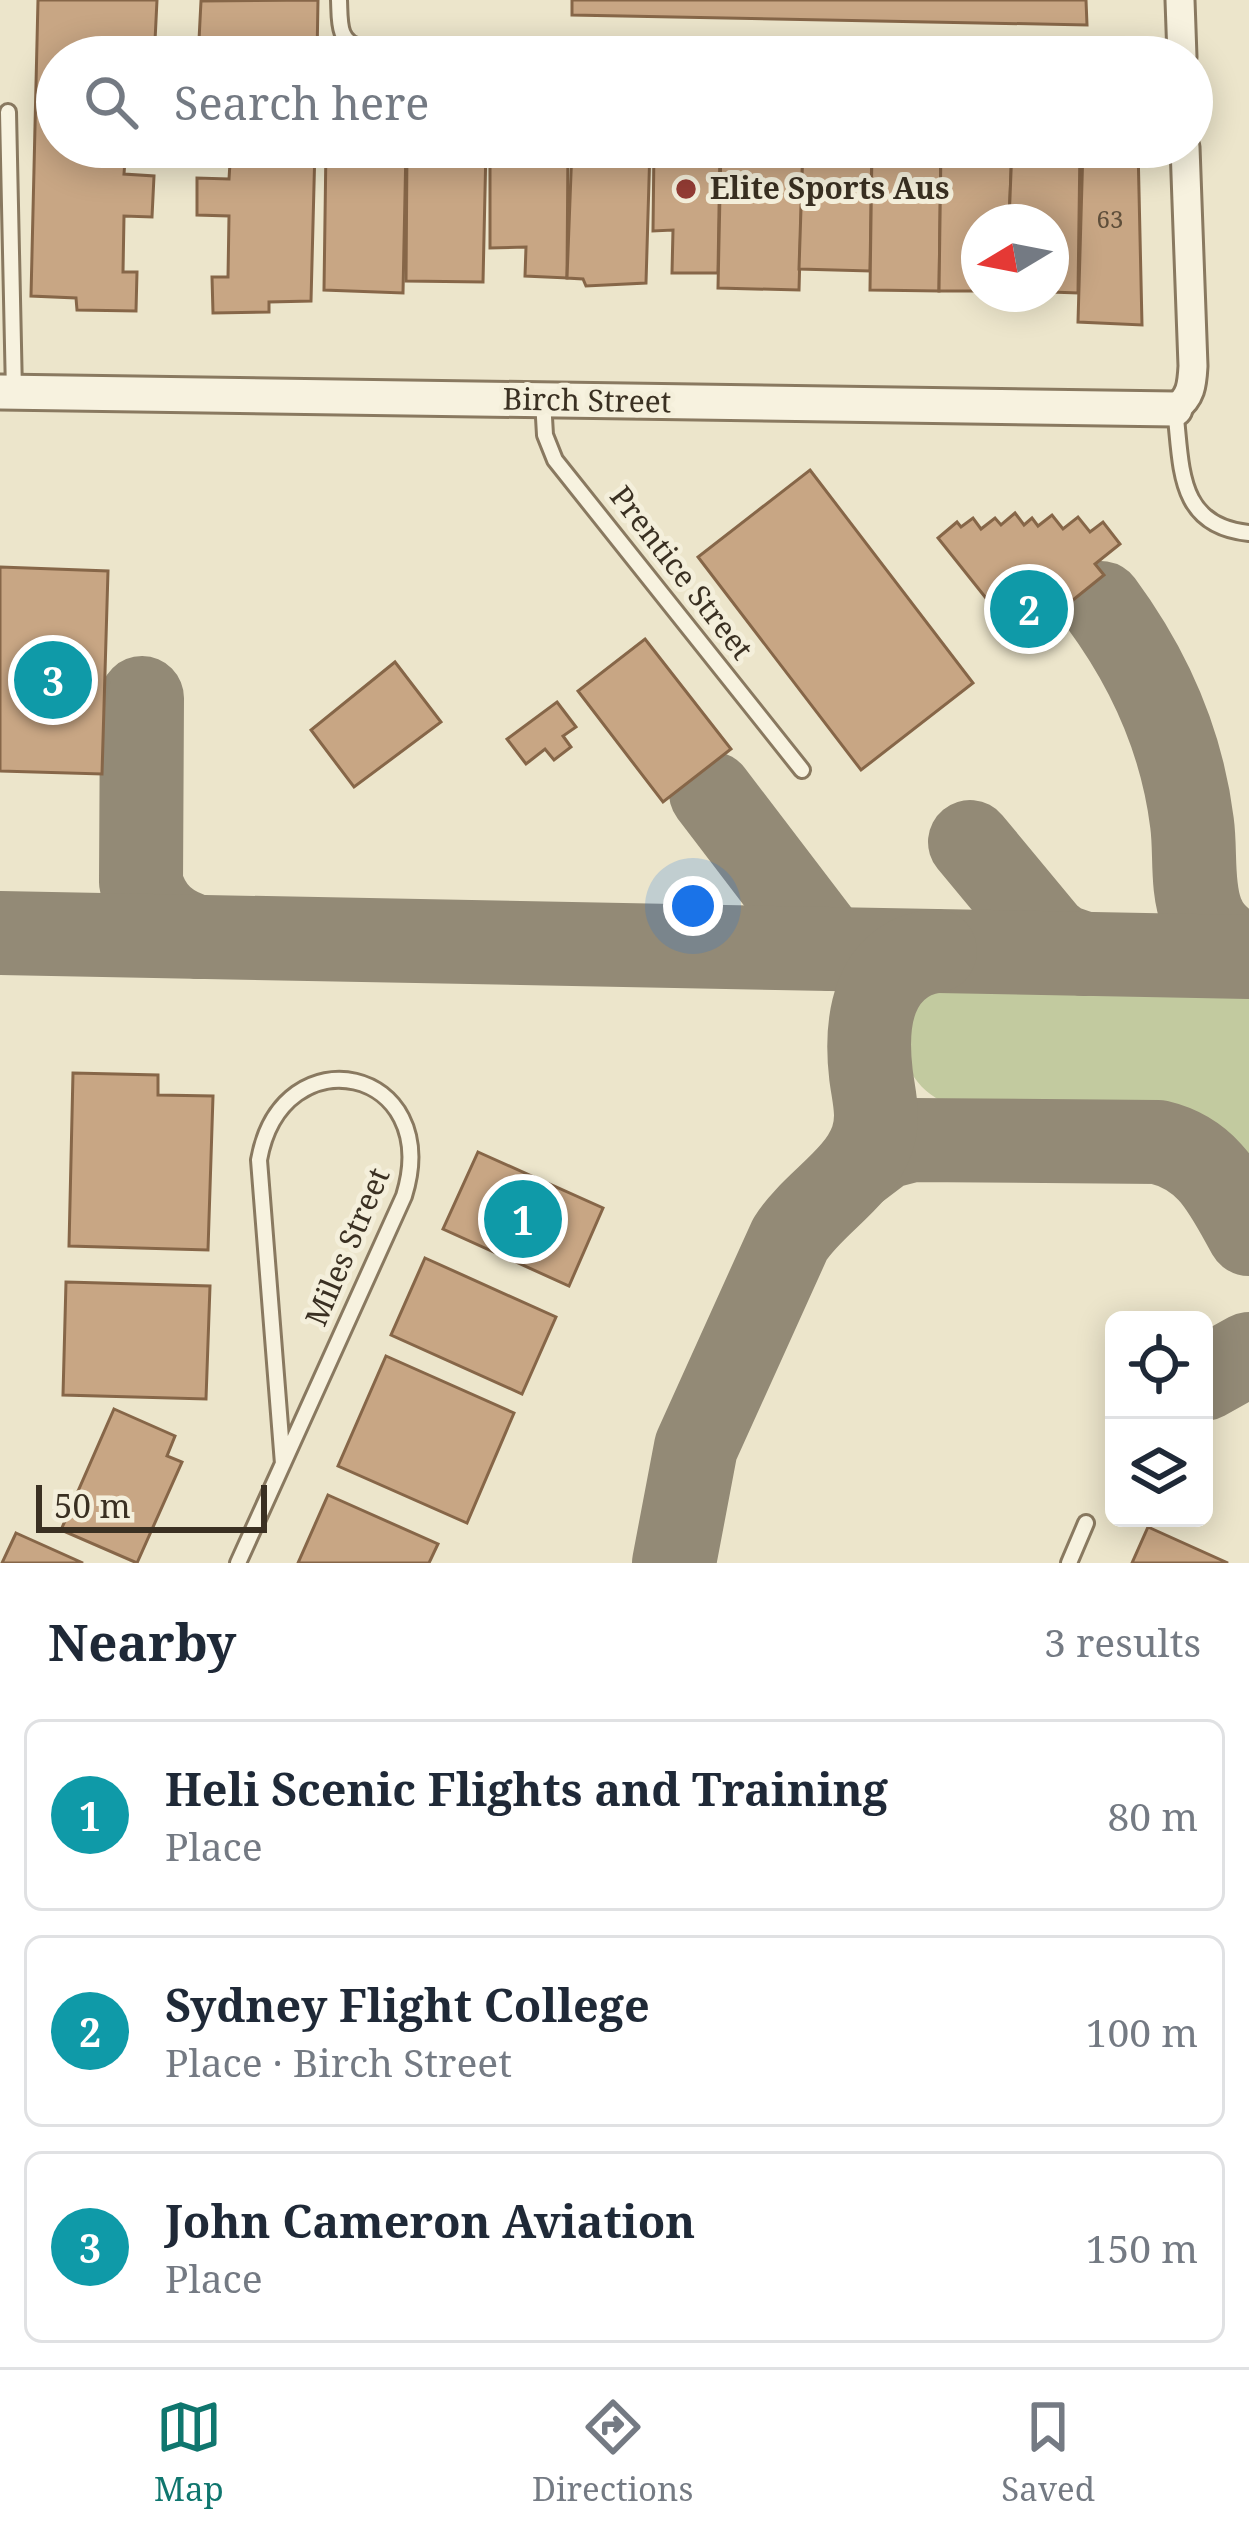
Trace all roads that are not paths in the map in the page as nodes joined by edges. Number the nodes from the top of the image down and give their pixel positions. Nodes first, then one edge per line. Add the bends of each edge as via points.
1 (340, 0) edge
2 (1180, 0) edge
3 (343, 36) edge
4 (1181, 36) edge
5 (8, 112) dead end
6 (1187, 168) edge
7 (7, 392) edge
8 (543, 400) junction
9 (1175, 409) junction
10 (1249, 533) edge
11 (802, 770) dead end
12 (284, 1464) junction
13 (1086, 1522) dead end
14 (238, 1563) edge
15 (1069, 1563) edge

1 - 3 lane
2 - 4 street
5 - 7 lane
6 - 9 street via 1193,366 1192,386
7 - 8 street, Birch Street
8 - 9 street, Birch Street
8 - 11 lane, Prentice Street via 555,460
9 - 10 lane via 1192,503 1223,529
12 - 12 lane, Miles Street via 259,1160 264,1135 289,1097 324,1082 359,1083 401,1114 411,1172
12 - 14 lane, Miles Street
13 - 15 lane

